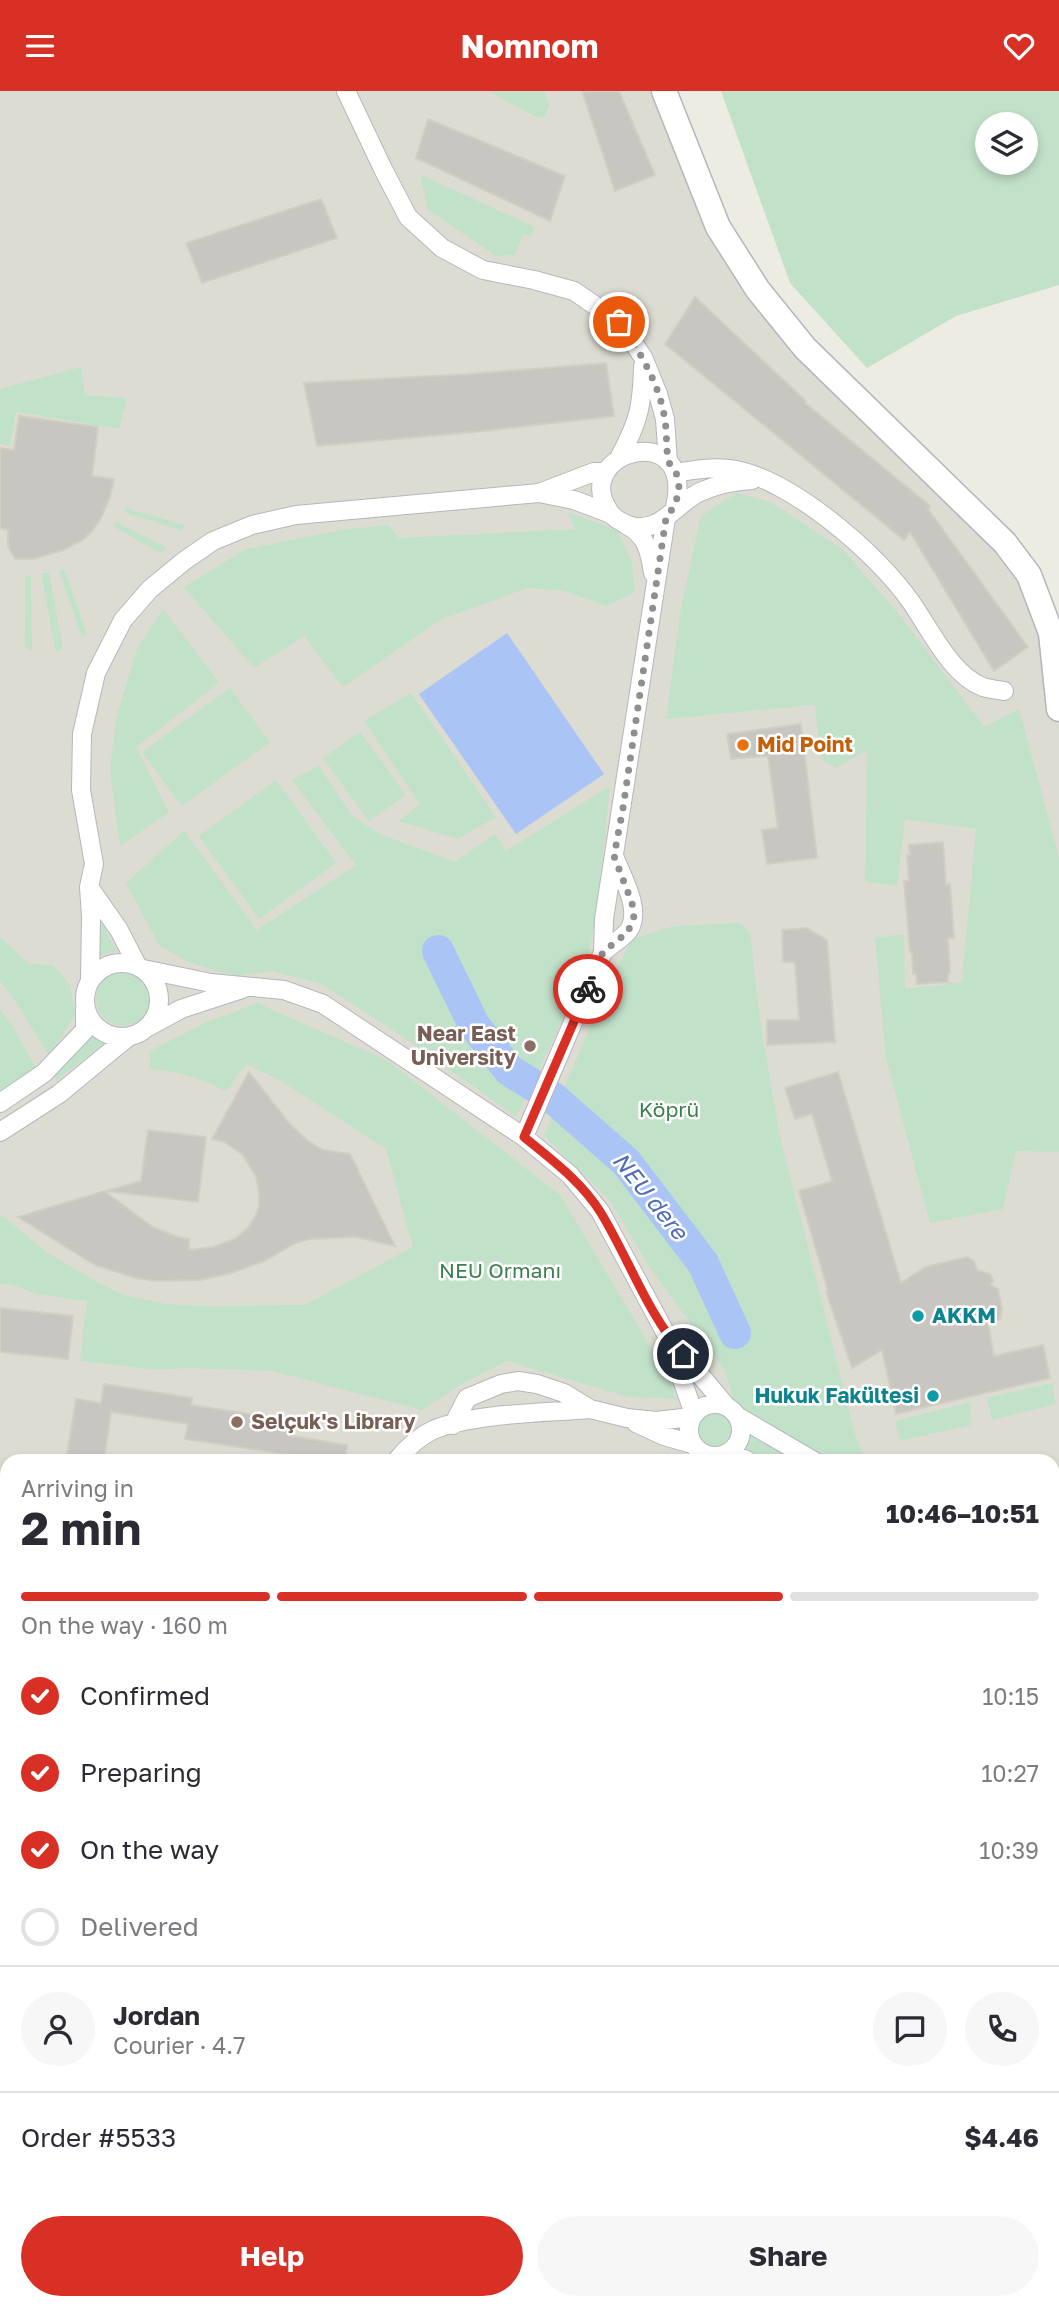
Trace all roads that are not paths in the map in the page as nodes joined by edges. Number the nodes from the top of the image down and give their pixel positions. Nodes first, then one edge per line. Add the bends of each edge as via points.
1 (346, 91) edge
2 (664, 91) edge
3 (643, 357) junction
4 (620, 456) junction
5 (672, 467) junction
6 (606, 472) junction
7 (766, 479) junction
8 (539, 493) junction
9 (670, 513) junction
10 (616, 519) junction
11 (655, 587) junction
12 (1004, 691) dead end
13 (1059, 709) edge
14 (614, 856) junction
15 (89, 887) junction
16 (603, 952) junction
17 (140, 967) junction
18 (90, 980) junction
19 (248, 986) junction
20 (85, 1007) junction
21 (146, 1029) junction
22 (128, 1037) junction
23 (0, 1103) edge
24 (0, 1132) edge
25 (524, 1137) junction
26 (666, 1334) junction
27 (590, 1409) junction
28 (732, 1411) junction
29 (693, 1415) junction
30 (626, 1418) junction
31 (453, 1425) junction
32 (695, 1451) edge
33 (402, 1454) edge
34 (728, 1454) edge
35 (803, 1454) edge

1 - 3 street via 408,217 442,248 483,270 574,291 619,322
2 - 13 main road via 718,227 758,290 805,348 1005,543 1029,575 1051,633
3 - 4 street via 636,426
3 - 5 street via 665,419
4 - 5 street via 653,453
4 - 6 street
5 - 7 street via 731,469
5 - 9 street via 679,488
6 - 8 street via 594,472
6 - 10 street via 604,504
7 - 9 street via 734,481 699,492
7 - 12 street via 823,516 879,563 960,673 982,687
8 - 10 street via 574,500
8 - 15 street via 296,515 252,525 213,541 150,589 123,620 96,673 82,733 80,790 94,864
9 - 10 street via 655,525 638,528
9 - 11 street
10 - 11 street via 639,531 650,552
11 - 14 street
14 - 16 street
14 - 16 street via 634,916 628,932
15 - 17 street
15 - 18 street
16 - 25 street
17 - 18 street via 116,963 105,966
17 - 19 street
17 - 21 street via 152,977 159,998
18 - 20 street
19 - 21 street via 181,1009
19 - 25 street via 284,991 323,1004
20 - 22 street via 89,1018 105,1033
20 - 23 street via 85,1030 44,1073
21 - 22 street
22 - 24 street via 59,1094
25 - 26 street via 570,1175 600,1211
26 - 28 street
26 - 29 street
27 - 30 street
27 - 31 street
27 - 31 street via 564,1393 518,1381 467,1398
28 - 29 street via 709,1404
28 - 34 street via 740,1423 739,1440
28 - 35 street
29 - 30 street via 656,1421
29 - 32 street via 688,1431
30 - 32 street
31 - 33 street via 433,1430

